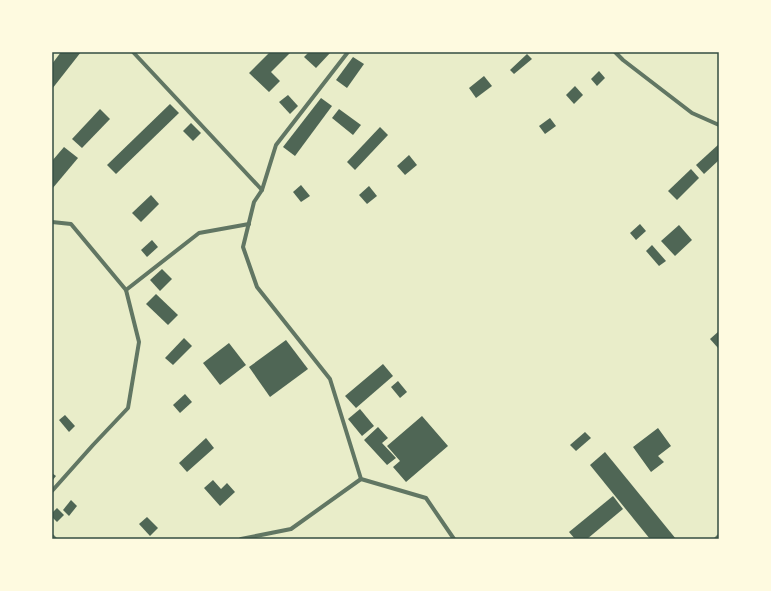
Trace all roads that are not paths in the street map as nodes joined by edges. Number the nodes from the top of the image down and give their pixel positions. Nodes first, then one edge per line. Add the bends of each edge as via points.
1 (133, 52) edge
2 (348, 52) edge
3 (616, 52) edge
4 (719, 125) edge
5 (262, 190) junction
6 (52, 222) edge
7 (249, 224) junction
8 (126, 290) junction
9 (361, 479) junction
10 (52, 491) edge
11 (52, 536) edge
12 (719, 536) edge
13 (55, 539) edge
14 (241, 539) edge
15 (454, 539) edge
16 (716, 539) edge

1 - 5 street
2 - 5 street via 276,145
3 - 4 street via 692,113
5 - 7 street via 254,202
6 - 8 street via 71,224
7 - 8 street via 199,232
7 - 9 street via 243,246 257,287 330,378
8 - 10 street via 139,342 128,408
9 - 14 street via 291,530
9 - 15 street via 426,498
11 - 13 street
12 - 16 street

